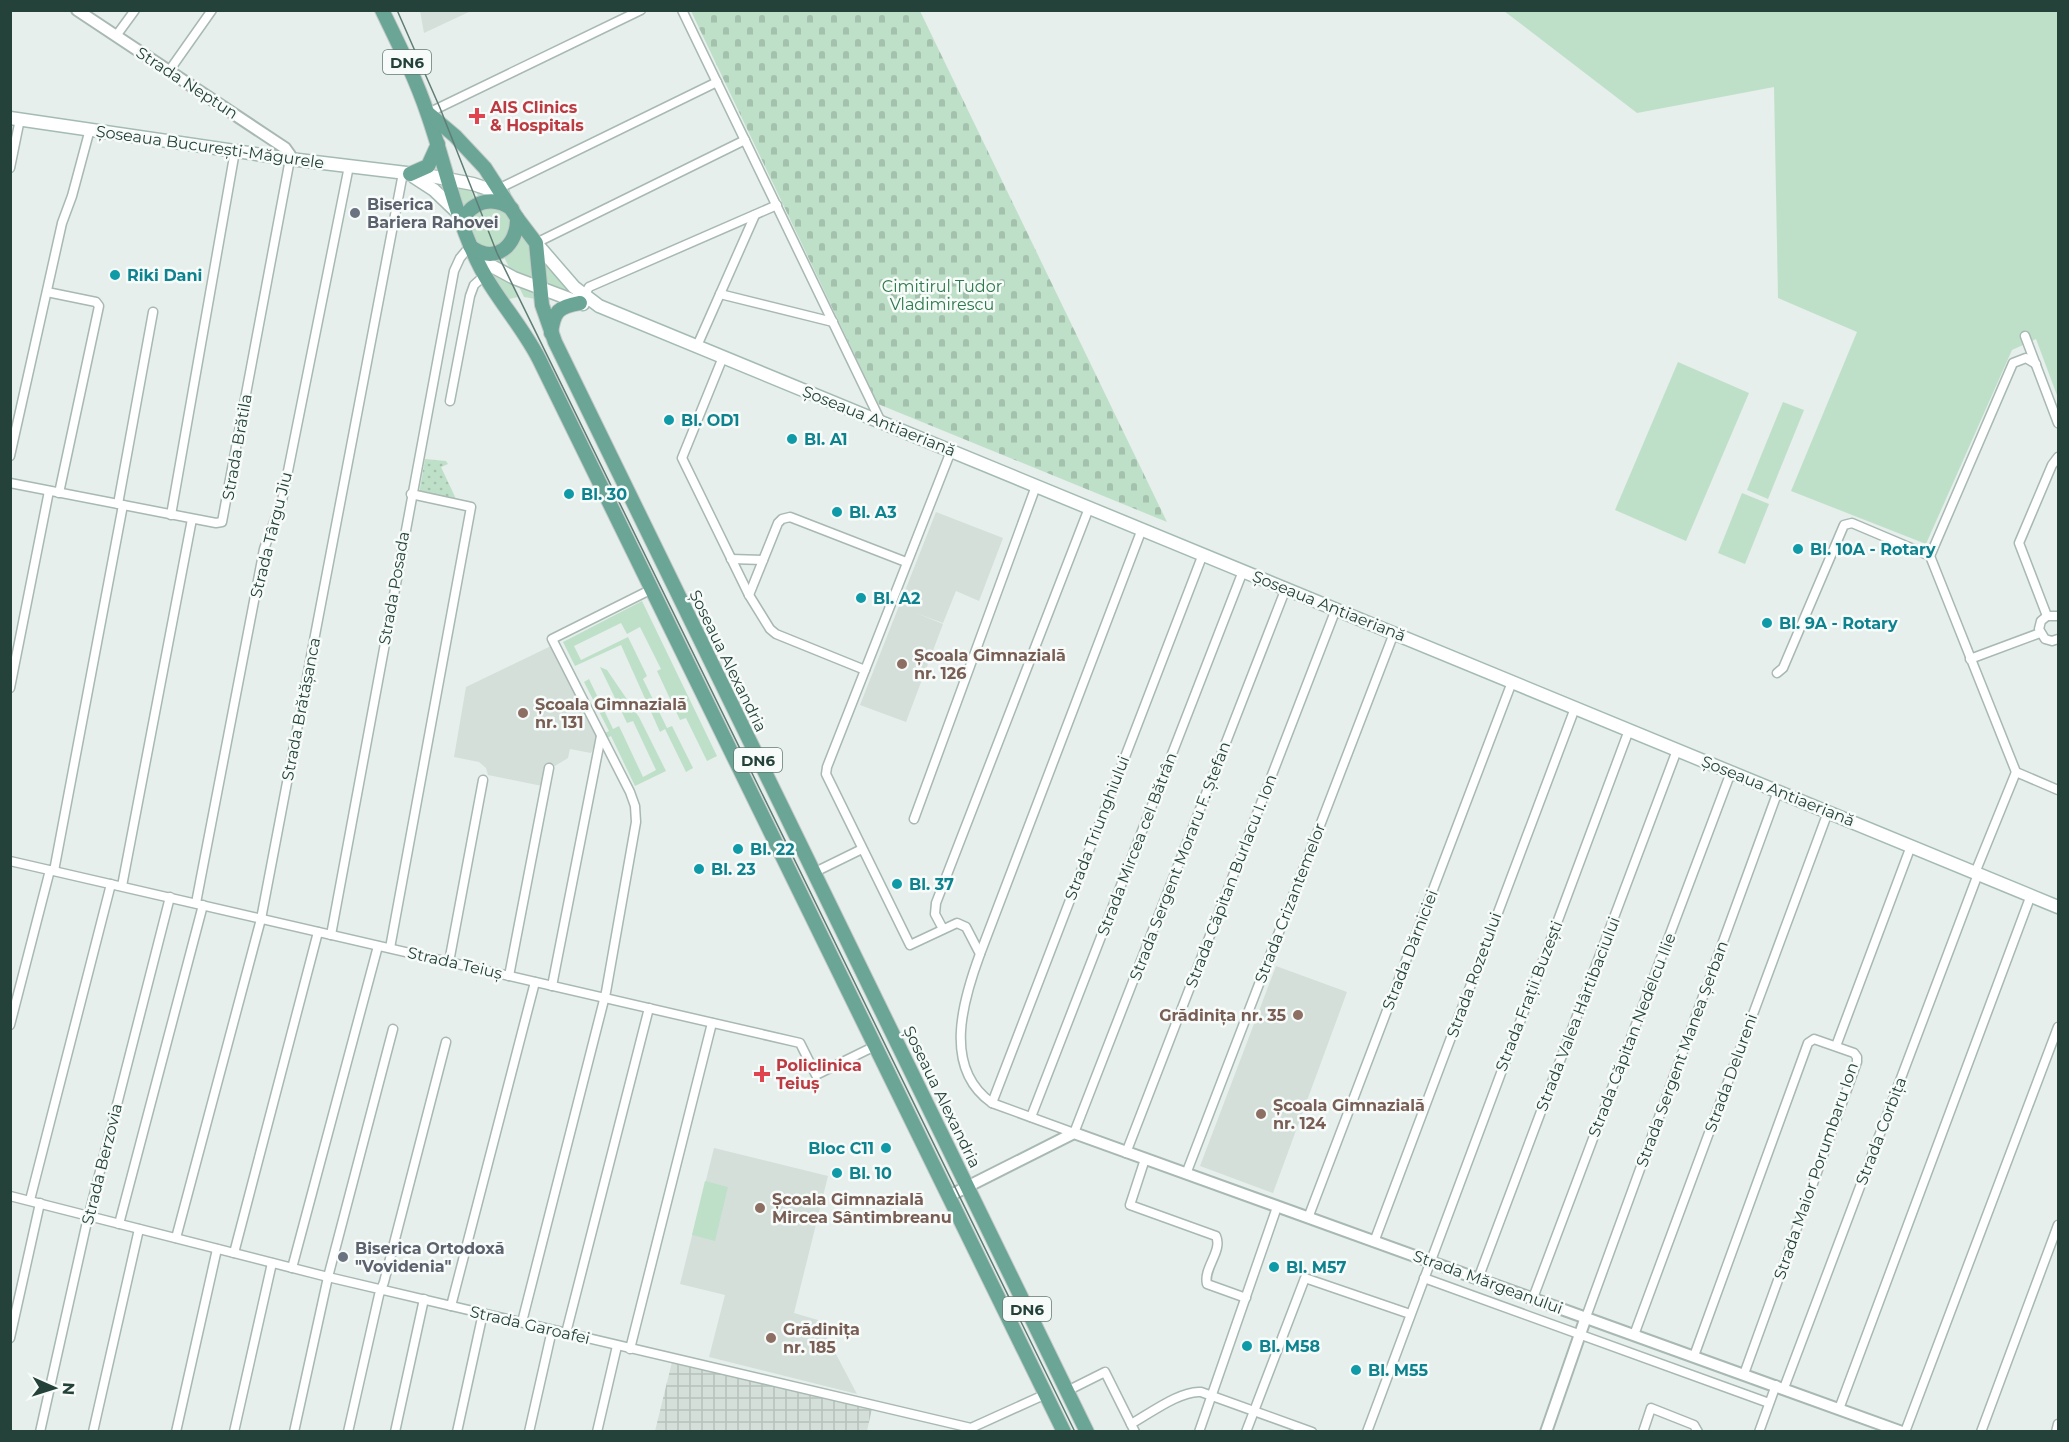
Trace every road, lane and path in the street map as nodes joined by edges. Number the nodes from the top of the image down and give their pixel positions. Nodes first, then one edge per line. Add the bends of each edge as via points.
1 (77, 10) edge
2 (135, 10) edge
3 (212, 10) edge
4 (382, 10) edge
5 (641, 10) edge
6 (682, 10) edge
7 (116, 36) junction
8 (169, 71) junction
9 (717, 82) junction
10 (428, 113) junction
11 (15, 118) edge
12 (90, 129) junction
13 (745, 140) junction
14 (438, 144) junction
15 (235, 151) junction
16 (290, 159) junction
17 (349, 166) junction
18 (10, 168) edge
19 (407, 174) junction
20 (448, 178) junction
21 (501, 191) junction
22 (777, 205) junction
23 (514, 213) junction
24 (755, 214) junction
25 (460, 218) junction
26 (536, 243) junction
27 (472, 252) junction
28 (484, 276) junction
29 (540, 288) junction
30 (47, 292) junction
31 (720, 294) junction
32 (582, 299) junction
33 (153, 312) dead end
34 (833, 322) junction
35 (551, 333) junction
36 (2025, 336) dead end
37 (697, 346) junction
38 (723, 357) junction
39 (2036, 364) junction
40 (450, 400) dead end
41 (881, 422) junction
42 (2058, 423) edge
43 (951, 451) junction
44 (10, 456) edge
45 (2058, 457) edge
46 (10, 483) edge
47 (1036, 486) junction
48 (49, 491) junction
49 (59, 493) junction
50 (411, 494) junction
51 (120, 504) junction
52 (1089, 508) junction
53 (171, 514) junction
54 (192, 519) junction
55 (1143, 529) junction
56 (1203, 554) junction
57 (1929, 556) junction
58 (731, 559) junction
59 (763, 560) junction
60 (906, 562) junction
61 (1243, 571) junction
62 (1286, 588) junction
63 (652, 589) junction
64 (749, 595) junction
65 (1336, 609) junction
66 (2046, 616) junction
67 (2058, 616) edge
68 (1394, 633) junction
69 (2040, 633) junction
70 (2058, 642) edge
71 (1970, 659) junction
72 (865, 670) junction
73 (1777, 673) dead end
74 (1512, 682) junction
75 (10, 688) edge
76 (1575, 708) junction
77 (1629, 730) junction
78 (602, 736) junction
79 (1677, 750) junction
80 (549, 768) dead end
81 (1731, 772) junction
82 (2016, 772) junction
83 (483, 780) dead end
84 (2058, 790) edge
85 (1778, 791) junction
86 (1828, 812) junction
87 (914, 819) dead end
88 (1911, 846) junction
89 (862, 849) junction
90 (10, 861) edge
91 (52, 870) junction
92 (813, 873) junction
93 (1977, 873) junction
94 (111, 884) junction
95 (122, 886) junction
96 (2031, 896) junction
97 (170, 897) junction
98 (199, 904) junction
99 (2058, 907) edge
100 (261, 919) junction
101 (943, 929) junction
102 (318, 932) junction
103 (331, 935) junction
104 (378, 946) junction
105 (390, 948) junction
106 (980, 954) junction
107 (449, 962) junction
108 (509, 976) junction
109 (535, 982) junction
110 (552, 986) junction
111 (604, 998) junction
112 (649, 1008) junction
113 (712, 1023) junction
114 (10, 1024) edge
115 (2058, 1028) edge
116 (393, 1029) dead end
117 (446, 1042) dead end
118 (875, 1046) junction
119 (1836, 1046) junction
120 (992, 1103) junction
121 (1031, 1117) junction
122 (1074, 1133) junction
123 (1126, 1152) junction
124 (1145, 1159) junction
125 (1186, 1174) junction
126 (968, 1186) junction
127 (10, 1196) edge
128 (948, 1196) junction
129 (30, 1200) junction
130 (40, 1203) junction
131 (1277, 1207) junction
132 (89, 1216) junction
133 (1308, 1218) junction
134 (119, 1224) junction
135 (2058, 1225) edge
136 (139, 1229) junction
137 (176, 1238) junction
138 (1374, 1242) junction
139 (217, 1249) junction
140 (234, 1253) junction
141 (1430, 1261) junction
142 (272, 1263) junction
143 (292, 1268) junction
144 (328, 1277) junction
145 (1424, 1278) junction
146 (1478, 1279) junction
147 (381, 1289) junction
148 (1246, 1298) junction
149 (1533, 1298) junction
150 (424, 1299) junction
151 (451, 1306) junction
152 (483, 1313) junction
153 (1410, 1314) junction
154 (1586, 1317) junction
155 (522, 1322) junction
156 (552, 1330) junction
157 (567, 1333) junction
158 (1580, 1334) junction
159 (1634, 1335) junction
160 (10, 1338) edge
161 (617, 1346) junction
162 (630, 1349) junction
163 (1694, 1356) junction
164 (1744, 1374) junction
165 (1780, 1387) junction
166 (1067, 1390) junction
167 (1046, 1394) junction
168 (1212, 1396) junction
169 (1769, 1403) junction
170 (1839, 1409) junction
171 (1254, 1411) junction
172 (2058, 1424) edge
173 (1133, 1428) edge
174 (40, 1431) edge
175 (93, 1431) edge
176 (176, 1431) edge
177 (234, 1431) edge
178 (294, 1431) edge
179 (348, 1431) edge
180 (395, 1431) edge
181 (457, 1431) edge
182 (529, 1431) edge
183 (597, 1431) edge
184 (1064, 1431) edge
185 (1087, 1431) edge
186 (1199, 1431) edge
187 (1246, 1431) edge
188 (1312, 1431) edge
189 (1367, 1431) edge
190 (1546, 1431) edge
191 (1642, 1431) edge
192 (1698, 1431) edge
193 (1759, 1431) edge
194 (1904, 1431) edge
195 (1981, 1431) edge
196 (2056, 1431) edge

1 - 7 street, Strada Neptun
2 - 7 street
3 - 8 street
4 - 10 main road, DN6
5 - 10 street
6 - 9 street
7 - 8 street, Strada Neptun
8 - 16 street, Strada Neptun via 285,147
9 - 13 street
9 - 21 street
10 - 14 main road, DN6
10 - 21 main road, DN6 via 467,147
11 - 12 main road, Șoseaua București-Măgurele
11 - 18 street
12 - 15 main road, Șoseaua București-Măgurele
12 - 30 street
13 - 22 street
13 - 26 street
14 - 19 main road via 428,166
14 - 20 main road, DN6
15 - 16 main road, Șoseaua București-Măgurele
15 - 53 street
16 - 17 main road, Șoseaua București-Măgurele
16 - 54 street, Strada Brătila via 224,520 216,524
17 - 19 main road, Șoseaua București-Măgurele
17 - 98 street, Strada Târgu Jiu via 282,501 264,549
19 - 20 main road, Șoseaua București-Măgurele
19 - 25 main road, Șoseaua București-Măgurele via 434,190
19 - 100 street, Strada Brătășanca
20 - 21 main road, Șoseaua București-Măgurele
20 - 25 main road, DN6
21 - 23 main road, DN6
22 - 24 street
22 - 34 street
23 - 25 main road via 500,202 486,202
23 - 26 main road, DN6
23 - 27 main road via 515,236 505,249 489,254
24 - 31 street
24 - 32 street via 589,287
25 - 27 main road, DN6
26 - 29 main road, Șoseaua Alexandria / DN6
26 - 32 main road
27 - 28 main road, DN6
27 - 29 main road, Șoseaua Antiaeriană via 500,272
27 - 50 street, Strada Posada via 460,258 454,271
28 - 40 street via 474,285 470,296
28 - 63 main road, DN6 via 534,348
29 - 32 main road, Șoseaua Antiaeriană
29 - 35 main road, Șoseaua Alexandria / DN6
30 - 44 street
30 - 49 street via 96,302 99,306
31 - 34 street
31 - 37 street
32 - 35 main road via 556,312
32 - 37 main road, Șoseaua Antiaeriană
33 - 51 street
34 - 41 street
35 - 92 main road, Șoseaua Alexandria / DN6
36 - 39 street
37 - 38 main road, Șoseaua Antiaeriană
38 - 41 main road, Șoseaua Antiaeriană
38 - 58 street via 682,458
39 - 42 street
39 - 57 street via 2026,358 2013,363
41 - 43 main road, Șoseaua Antiaeriană
43 - 47 main road, Șoseaua Antiaeriană
43 - 60 street
45 - 66 street via 2019,543
46 - 48 street, Strada Brătila
47 - 52 main road, Șoseaua Antiaeriană
47 - 87 street
48 - 49 street, Strada Brătila
48 - 75 street
49 - 51 street, Strada Brătila
50 - 103 street, Strada Posada
50 - 105 street via 471,507
51 - 53 street, Strada Brătila
51 - 91 street
52 - 55 main road, Șoseaua Antiaeriană
52 - 101 street via 936,903 935,914
53 - 54 street, Strada Brătila
54 - 95 street
55 - 56 main road, Șoseaua Antiaeriană
55 - 106 street
56 - 61 main road, Șoseaua Antiaeriană
56 - 120 street, Strada Triunghiului
57 - 71 street
57 - 73 street via 1852,523 1844,525 1783,668
58 - 59 street
58 - 64 street
59 - 60 street via 778,523 790,517
59 - 64 street
60 - 72 street
61 - 62 main road, Șoseaua Antiaeriană
61 - 121 street, Strada Mircea cel Bătrân
62 - 65 main road, Șoseaua Antiaeriană
62 - 122 street, Strada Sergent Moraru F. Ștefan
63 - 78 street via 552,639
63 - 118 main road, DN6
64 - 72 street via 776,634
65 - 68 main road, Șoseaua Antiaeriană
65 - 123 street, Strada Căpitan Burlacu I. Ion
66 - 67 street
66 - 69 street via 2041,621
68 - 74 main road, Șoseaua Antiaeriană
68 - 125 street, Strada Crizantemelor
69 - 70 street via 2048,641
69 - 71 street
71 - 82 street
72 - 89 street via 826,774
74 - 76 main road, Șoseaua Antiaeriană
74 - 133 street, Strada Dărniciei
76 - 77 main road, Șoseaua Antiaeriană
76 - 138 street, Strada Rozetului
77 - 79 main road, Șoseaua Antiaeriană
77 - 141 street, Strada Frații Buzești
78 - 110 street
78 - 111 street via 630,792 636,815
79 - 81 main road, Șoseaua Antiaeriană
79 - 146 street, Strada Valea Hârtibaciului
80 - 108 street
81 - 85 main road, Șoseaua Antiaeriană
81 - 149 street, Strada Căpitan Nedelcu Ilie
82 - 84 street
82 - 93 street, Strada Corbița
83 - 107 street
85 - 86 main road, Șoseaua Antiaeriană
85 - 154 street, Strada Sergent Manea Șerban
86 - 88 main road, Șoseaua Antiaeriană
86 - 159 street, Strada Delureni
88 - 93 main road, Șoseaua Antiaeriană
88 - 119 street, Strada Maior Porumbaru Ion
89 - 92 street
89 - 101 street via 910,945
90 - 91 street, Strada Teiuș
91 - 94 street, Strada Teiuș
91 - 114 street
92 - 126 main road, Șoseaua Alexandria / DN6
93 - 96 main road, Șoseaua Antiaeriană
93 - 165 street, Strada Corbița
94 - 95 street, Strada Teiuș
94 - 129 street
95 - 97 street, Strada Teiuș
96 - 99 main road, Șoseaua Antiaeriană
96 - 170 street
97 - 98 street, Strada Teiuș
97 - 132 street, Strada Berzovia
98 - 100 street, Strada Teiuș
98 - 134 street, Strada Târgu Jiu
100 - 102 street, Strada Teiuș
100 - 137 street, Strada Brătășanca
101 - 106 street via 963,924
102 - 103 street, Strada Teiuș
102 - 140 street
103 - 104 street, Strada Teiuș
104 - 105 street, Strada Teiuș
104 - 143 street
105 - 107 street, Strada Teiuș
106 - 120 street via 964,1002 961,1040 968,1074
107 - 108 street, Strada Teiuș
108 - 109 street, Strada Teiuș
109 - 110 street, Strada Teiuș
109 - 151 street
110 - 111 street, Strada Teiuș
111 - 112 street, Strada Teiuș
111 - 155 street
112 - 113 street, Strada Teiuș
112 - 157 street
113 - 118 street, Strada Teiuș via 800,1043 816,1075
113 - 162 street
115 - 194 street
116 - 144 street
117 - 147 street
118 - 128 main road, DN6
119 - 163 street via 1815,1039 1808,1043
119 - 164 street, Strada Maior Porumbaru Ion via 1856,1055 1857,1062
120 - 121 street, Strada Mărgeanului
121 - 122 street, Strada Mărgeanului
122 - 123 street, Strada Mărgeanului
122 - 126 street
123 - 124 street, Strada Mărgeanului
124 - 125 street, Strada Mărgeanului
124 - 148 street via 1130,1205 1216,1236 1218,1243 1207,1284
125 - 131 street, Strada Mărgeanului
126 - 128 street
126 - 166 main road, Șoseaua Alexandria / DN6
127 - 129 street, Strada Garoafei
128 - 167 main road, DN6
129 - 130 street, Strada Garoafei
130 - 132 street, Strada Garoafei
130 - 160 street
131 - 133 street, Strada Mărgeanului
131 - 148 street
132 - 134 street, Strada Garoafei
132 - 174 street, Strada Berzovia
133 - 138 street, Strada Mărgeanului
134 - 136 street, Strada Garoafei
135 - 195 street
136 - 137 street, Strada Garoafei
136 - 175 street
137 - 139 street, Strada Garoafei
138 - 141 street, Strada Mărgeanului
139 - 140 street, Strada Garoafei
139 - 176 street
140 - 142 street, Strada Garoafei
141 - 145 street, Strada Frații Buzești
141 - 146 street, Strada Mărgeanului
142 - 143 street, Strada Garoafei
142 - 177 street
143 - 144 street, Strada Garoafei
144 - 147 street, Strada Garoafei
144 - 178 street
145 - 153 street, Strada Frații Buzești
145 - 158 street, Strada Mărgeanului
146 - 149 street, Strada Mărgeanului
147 - 150 street, Strada Garoafei
147 - 179 street
148 - 168 street
149 - 154 street, Strada Mărgeanului
150 - 151 street, Strada Garoafei
150 - 180 street
151 - 152 street, Strada Garoafei
152 - 155 street, Strada Garoafei
152 - 181 street
153 - 171 street via 1305,1278
153 - 189 street, Strada Frații Buzești
154 - 158 street
154 - 159 street, Strada Mărgeanului
155 - 156 street, Strada Garoafei
156 - 157 street, Strada Garoafei
156 - 182 street
157 - 161 street, Strada Garoafei
158 - 169 street, Strada Mărgeanului
158 - 190 street
159 - 163 street, Strada Mărgeanului
161 - 162 street, Strada Garoafei
161 - 183 street
162 - 167 street, Strada Garoafei via 971,1428
163 - 164 street, Strada Mărgeanului
164 - 165 street, Strada Mărgeanului
165 - 169 street, Strada Corbița
165 - 170 street, Strada Mărgeanului
166 - 173 street via 1105,1372
166 - 185 main road, Șoseaua Alexandria / DN6
167 - 184 main road, DN6
168 - 171 street
168 - 173 street via 1188,1393
168 - 186 street
169 - 193 street, Strada Corbița
170 - 194 street, Strada Mărgeanului
171 - 187 street
171 - 188 street
172 - 196 street
191 - 192 street via 1651,1408 1694,1425

